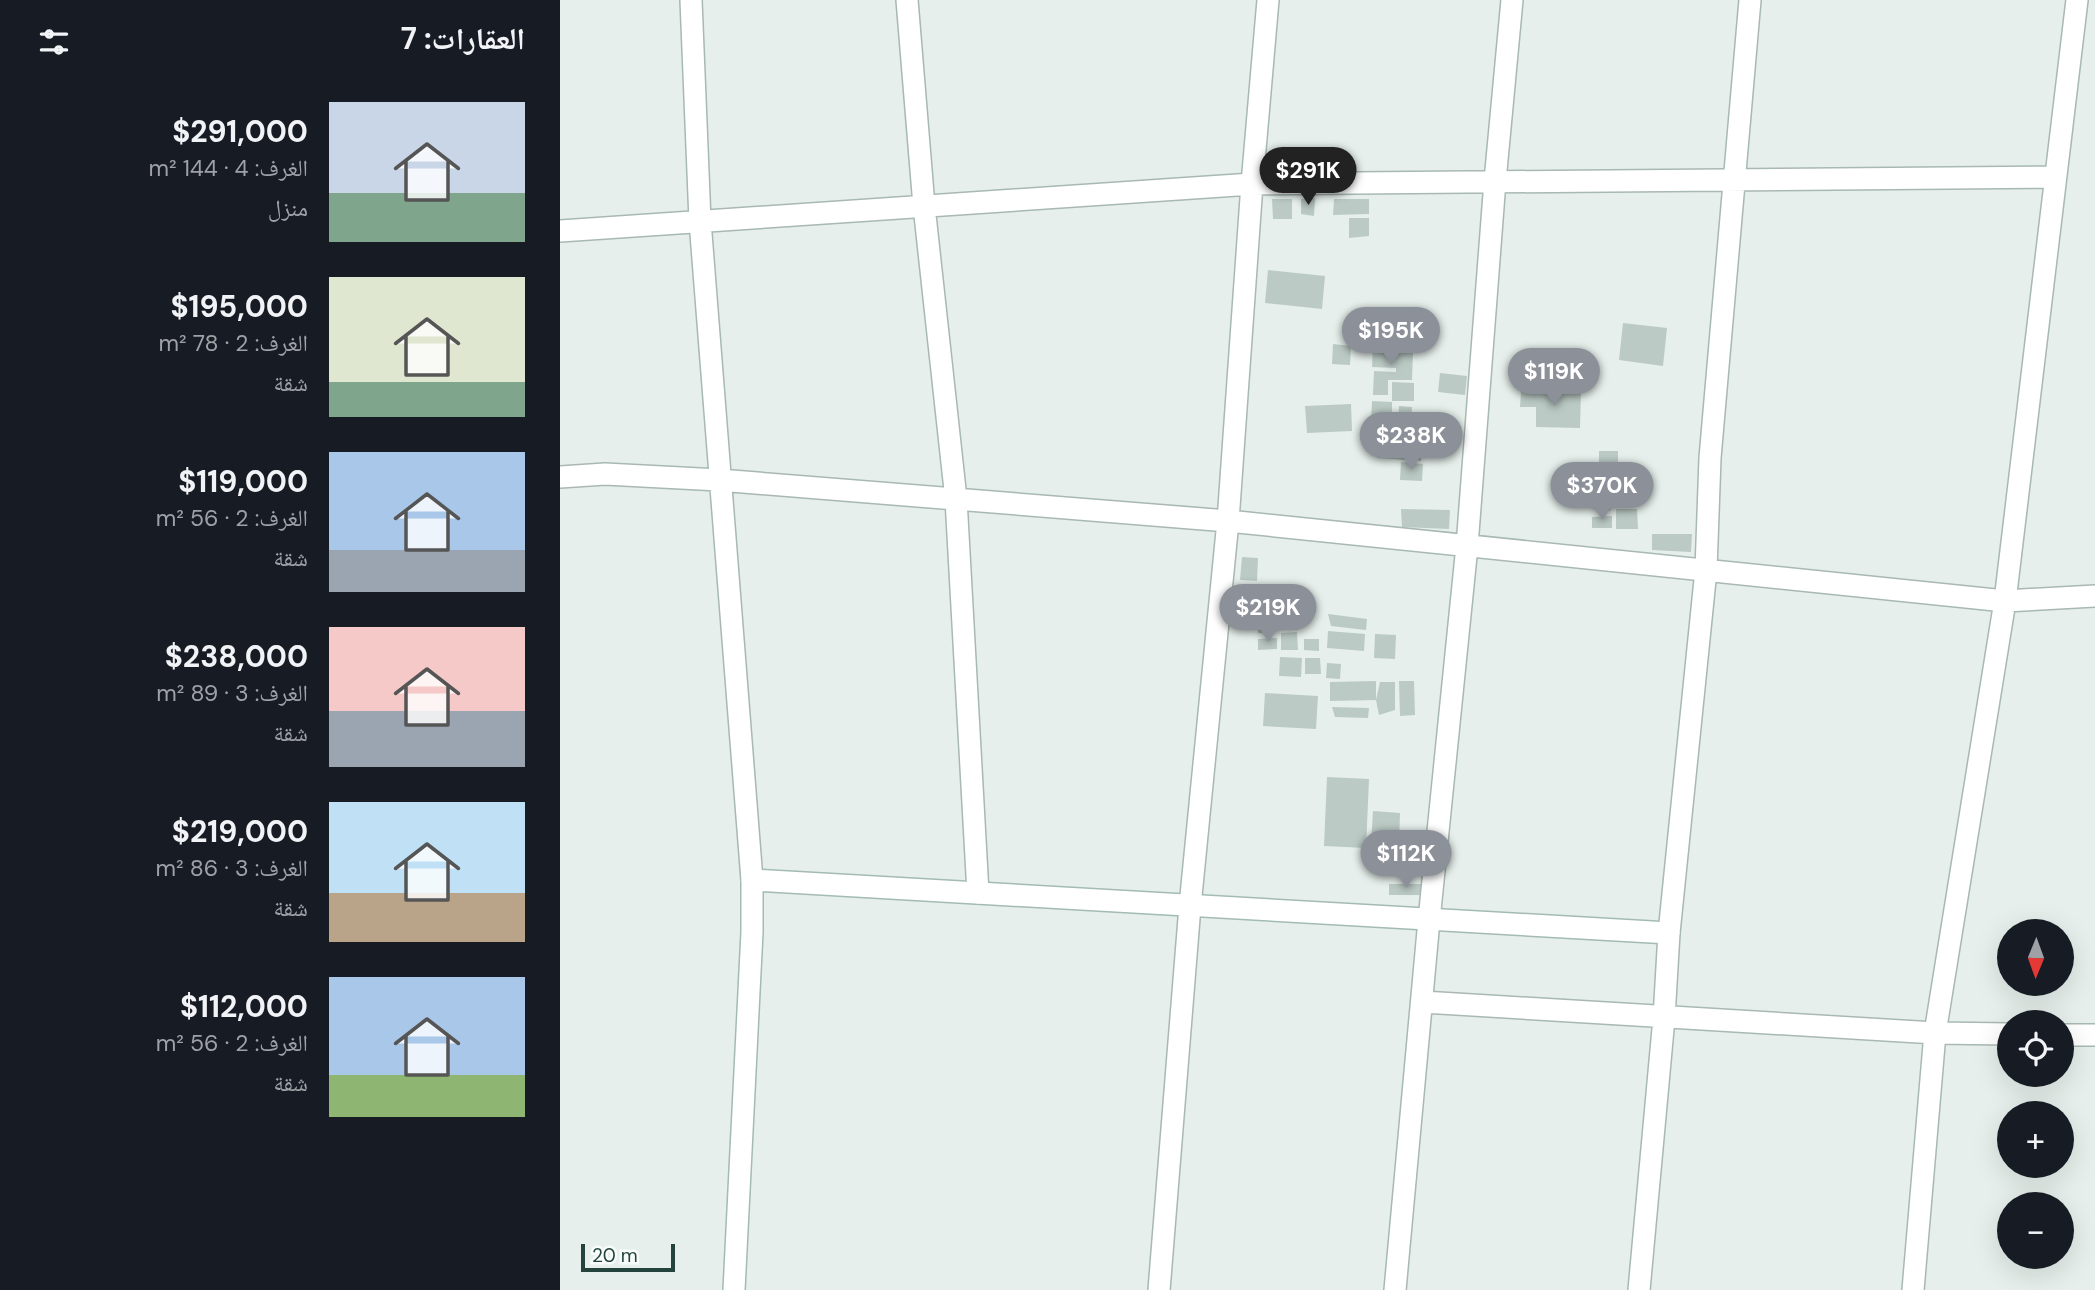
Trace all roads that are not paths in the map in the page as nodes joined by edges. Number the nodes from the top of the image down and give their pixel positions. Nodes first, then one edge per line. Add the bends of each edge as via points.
1 (691, 0) edge
2 (907, 0) edge
3 (1268, 0) edge
4 (1512, 0) edge
5 (1750, 0) edge
6 (2077, 0) edge
7 (2054, 177) junction
8 (1734, 179) junction
9 (1495, 181) junction
10 (1252, 184) junction
11 (924, 206) junction
12 (700, 221) junction
13 (560, 231) edge
14 (560, 477) edge
15 (719, 480) junction
16 (956, 499) junction
17 (1228, 520) junction
18 (1467, 546) junction
19 (1706, 570) junction
20 (2095, 596) edge
21 (2005, 601) junction
22 (752, 880) junction
23 (978, 893) junction
24 (1190, 906) junction
25 (1429, 920) junction
26 (1669, 933) junction
27 (1423, 1002) junction
28 (1664, 1018) junction
29 (1935, 1034) junction
30 (1997, 1034) edge
31 (2074, 1035) edge
32 (2095, 1035) edge
33 (734, 1290) edge
34 (1159, 1290) edge
35 (1395, 1290) edge
36 (1639, 1290) edge
37 (1913, 1290) edge

1 - 12 street
2 - 11 street
3 - 10 street
4 - 9 street
5 - 8 street
6 - 7 street
7 - 8 street
7 - 21 street
8 - 9 street
8 - 19 street via 1710,458
9 - 10 street
9 - 18 street
10 - 11 street
10 - 17 street
11 - 12 street
11 - 16 street
12 - 13 street
12 - 15 street
14 - 15 street via 605,474
15 - 16 street
15 - 22 street
16 - 17 street
16 - 23 street
17 - 18 street
17 - 24 street
18 - 19 street
18 - 25 street
19 - 21 street
19 - 26 street
20 - 21 street
21 - 29 street
22 - 23 street
22 - 33 street
23 - 24 street
24 - 25 street
24 - 34 street
25 - 26 street
25 - 27 street
26 - 28 street
27 - 28 street
27 - 35 street
28 - 29 street
28 - 36 street
29 - 30 street
29 - 37 street
31 - 32 street

